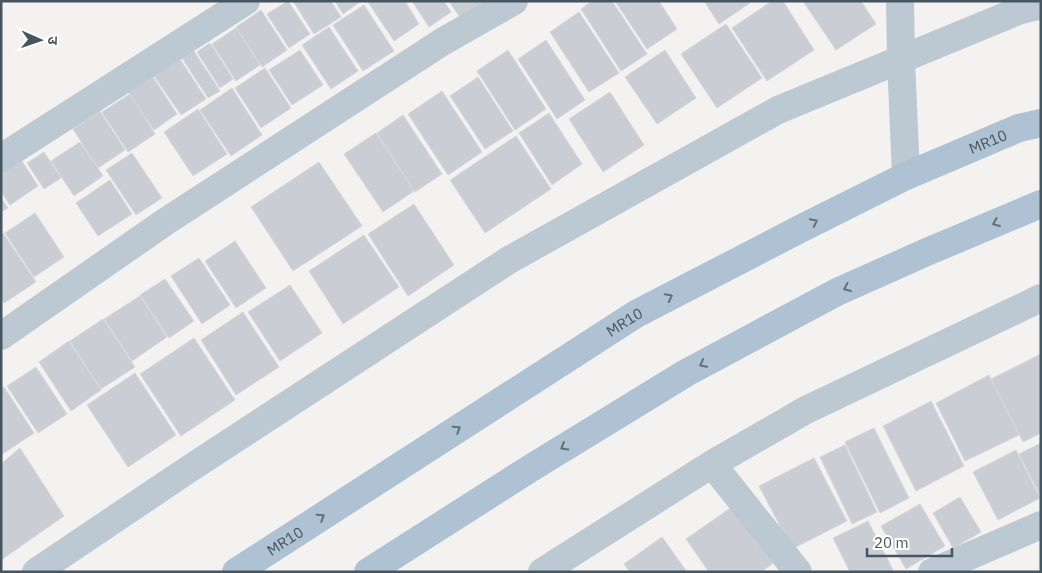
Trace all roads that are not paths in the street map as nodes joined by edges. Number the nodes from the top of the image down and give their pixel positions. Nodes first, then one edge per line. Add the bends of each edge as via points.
1 (246, 1) edge
2 (514, 1) edge
3 (900, 1) edge
4 (1041, 5) edge
5 (901, 59) junction
6 (1041, 123) edge
7 (1, 158) edge
8 (906, 176) junction
9 (1041, 204) edge
10 (1041, 298) edge
11 (1, 336) edge
12 (712, 464) junction
13 (1041, 525) edge
14 (982, 563) edge
15 (36, 572) edge
16 (236, 572) edge
17 (368, 572) edge
18 (542, 572) edge
19 (798, 572) edge
20 (932, 572) edge

1 - 7 street
2 - 11 street via 442,42 173,217
3 - 5 street
4 - 5 street via 1018,11
5 - 8 street
5 - 15 street via 778,110 509,260
6 - 8 main road, MR10 via 1019,128
16 -> 8 main road, MR10 via 636,314
9 -> 17 main road via 837,292 686,373
10 - 12 street via 806,410
12 - 18 street
12 - 19 street
13 - 14 street
14 - 20 street

